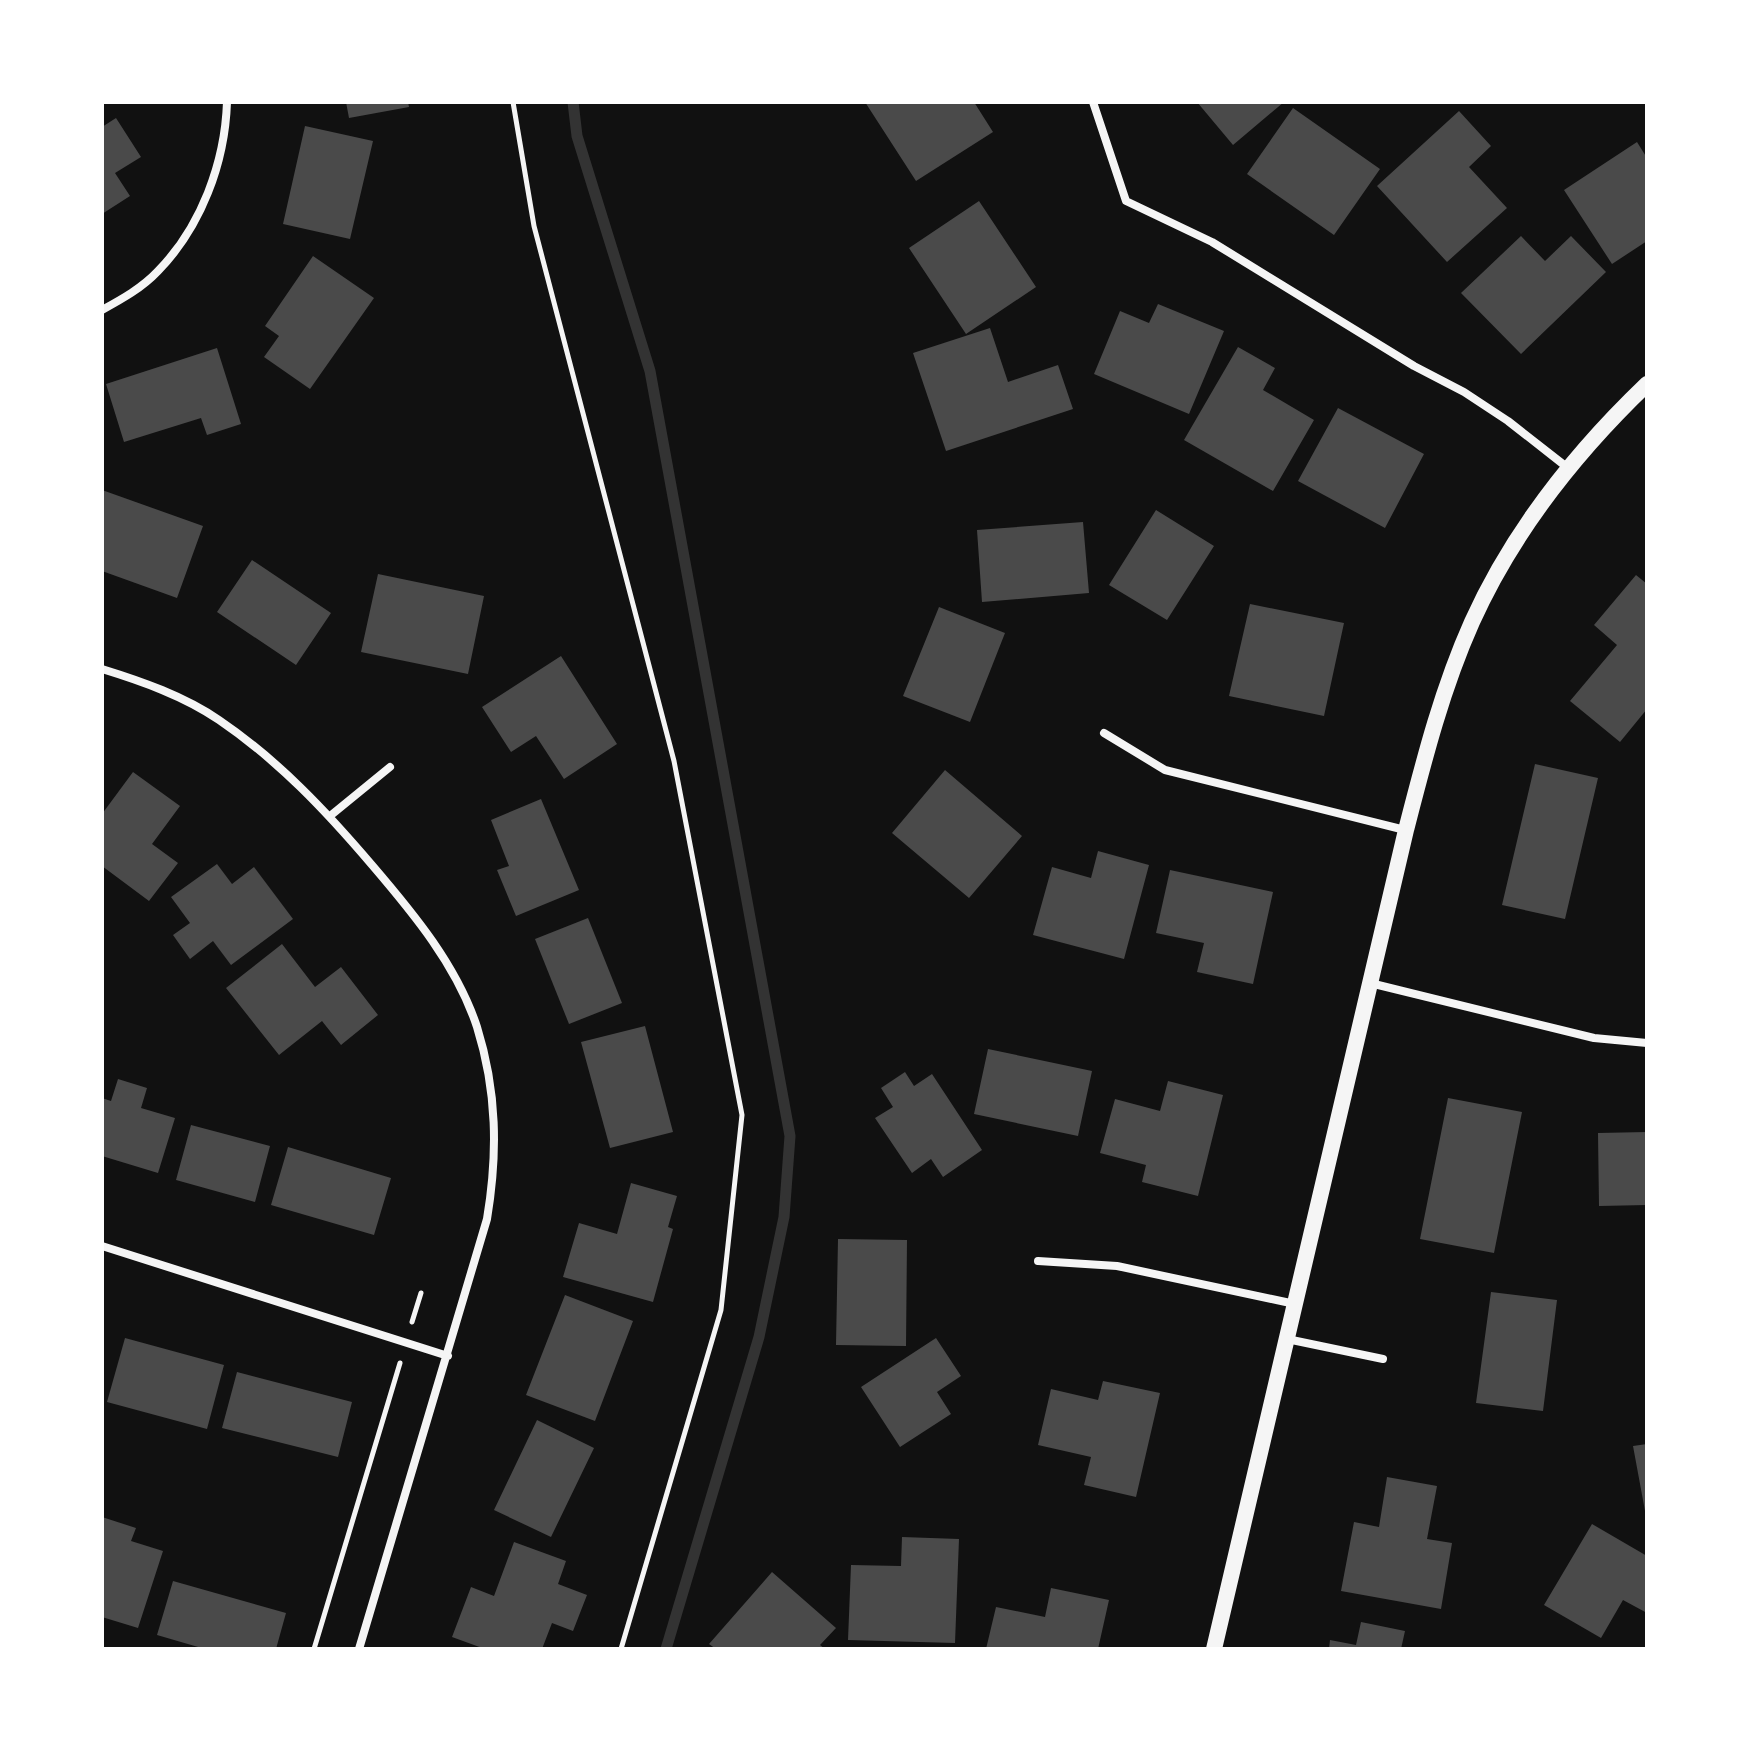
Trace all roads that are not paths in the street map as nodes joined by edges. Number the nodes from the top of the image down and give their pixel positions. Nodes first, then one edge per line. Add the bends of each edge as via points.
1 (227, 102) edge
2 (1093, 102) edge
3 (102, 310) edge
4 (1647, 384) edge
5 (1568, 468) junction
6 (102, 669) edge
7 (1104, 733) dead end
8 (390, 767) dead end
9 (330, 816) junction
10 (1406, 830) junction
11 (1370, 983) junction
12 (1647, 1043) edge
13 (102, 1246) edge
14 (1038, 1261) dead end
15 (1295, 1304) junction
16 (1287, 1339) junction
17 (448, 1356) junction
18 (1383, 1359) dead end
19 (359, 1649) edge
20 (1214, 1649) edge

1 - 3 street via 220,158 204,203 183,239 159,270
2 - 5 street via 1126,201 1212,242 1464,392
4 - 5 main road
5 - 10 main road via 1531,518 1473,621 1433,727
6 - 9 street via 216,718 255,746
7 - 10 street via 1165,770
8 - 9 street
9 - 17 street via 431,938 477,1028 495,1123 495,1172
10 - 11 main road
11 - 12 street via 1594,1038
11 - 15 main road
13 - 17 street
14 - 15 street via 1117,1266
15 - 16 main road
16 - 18 street
16 - 20 main road
17 - 19 street

